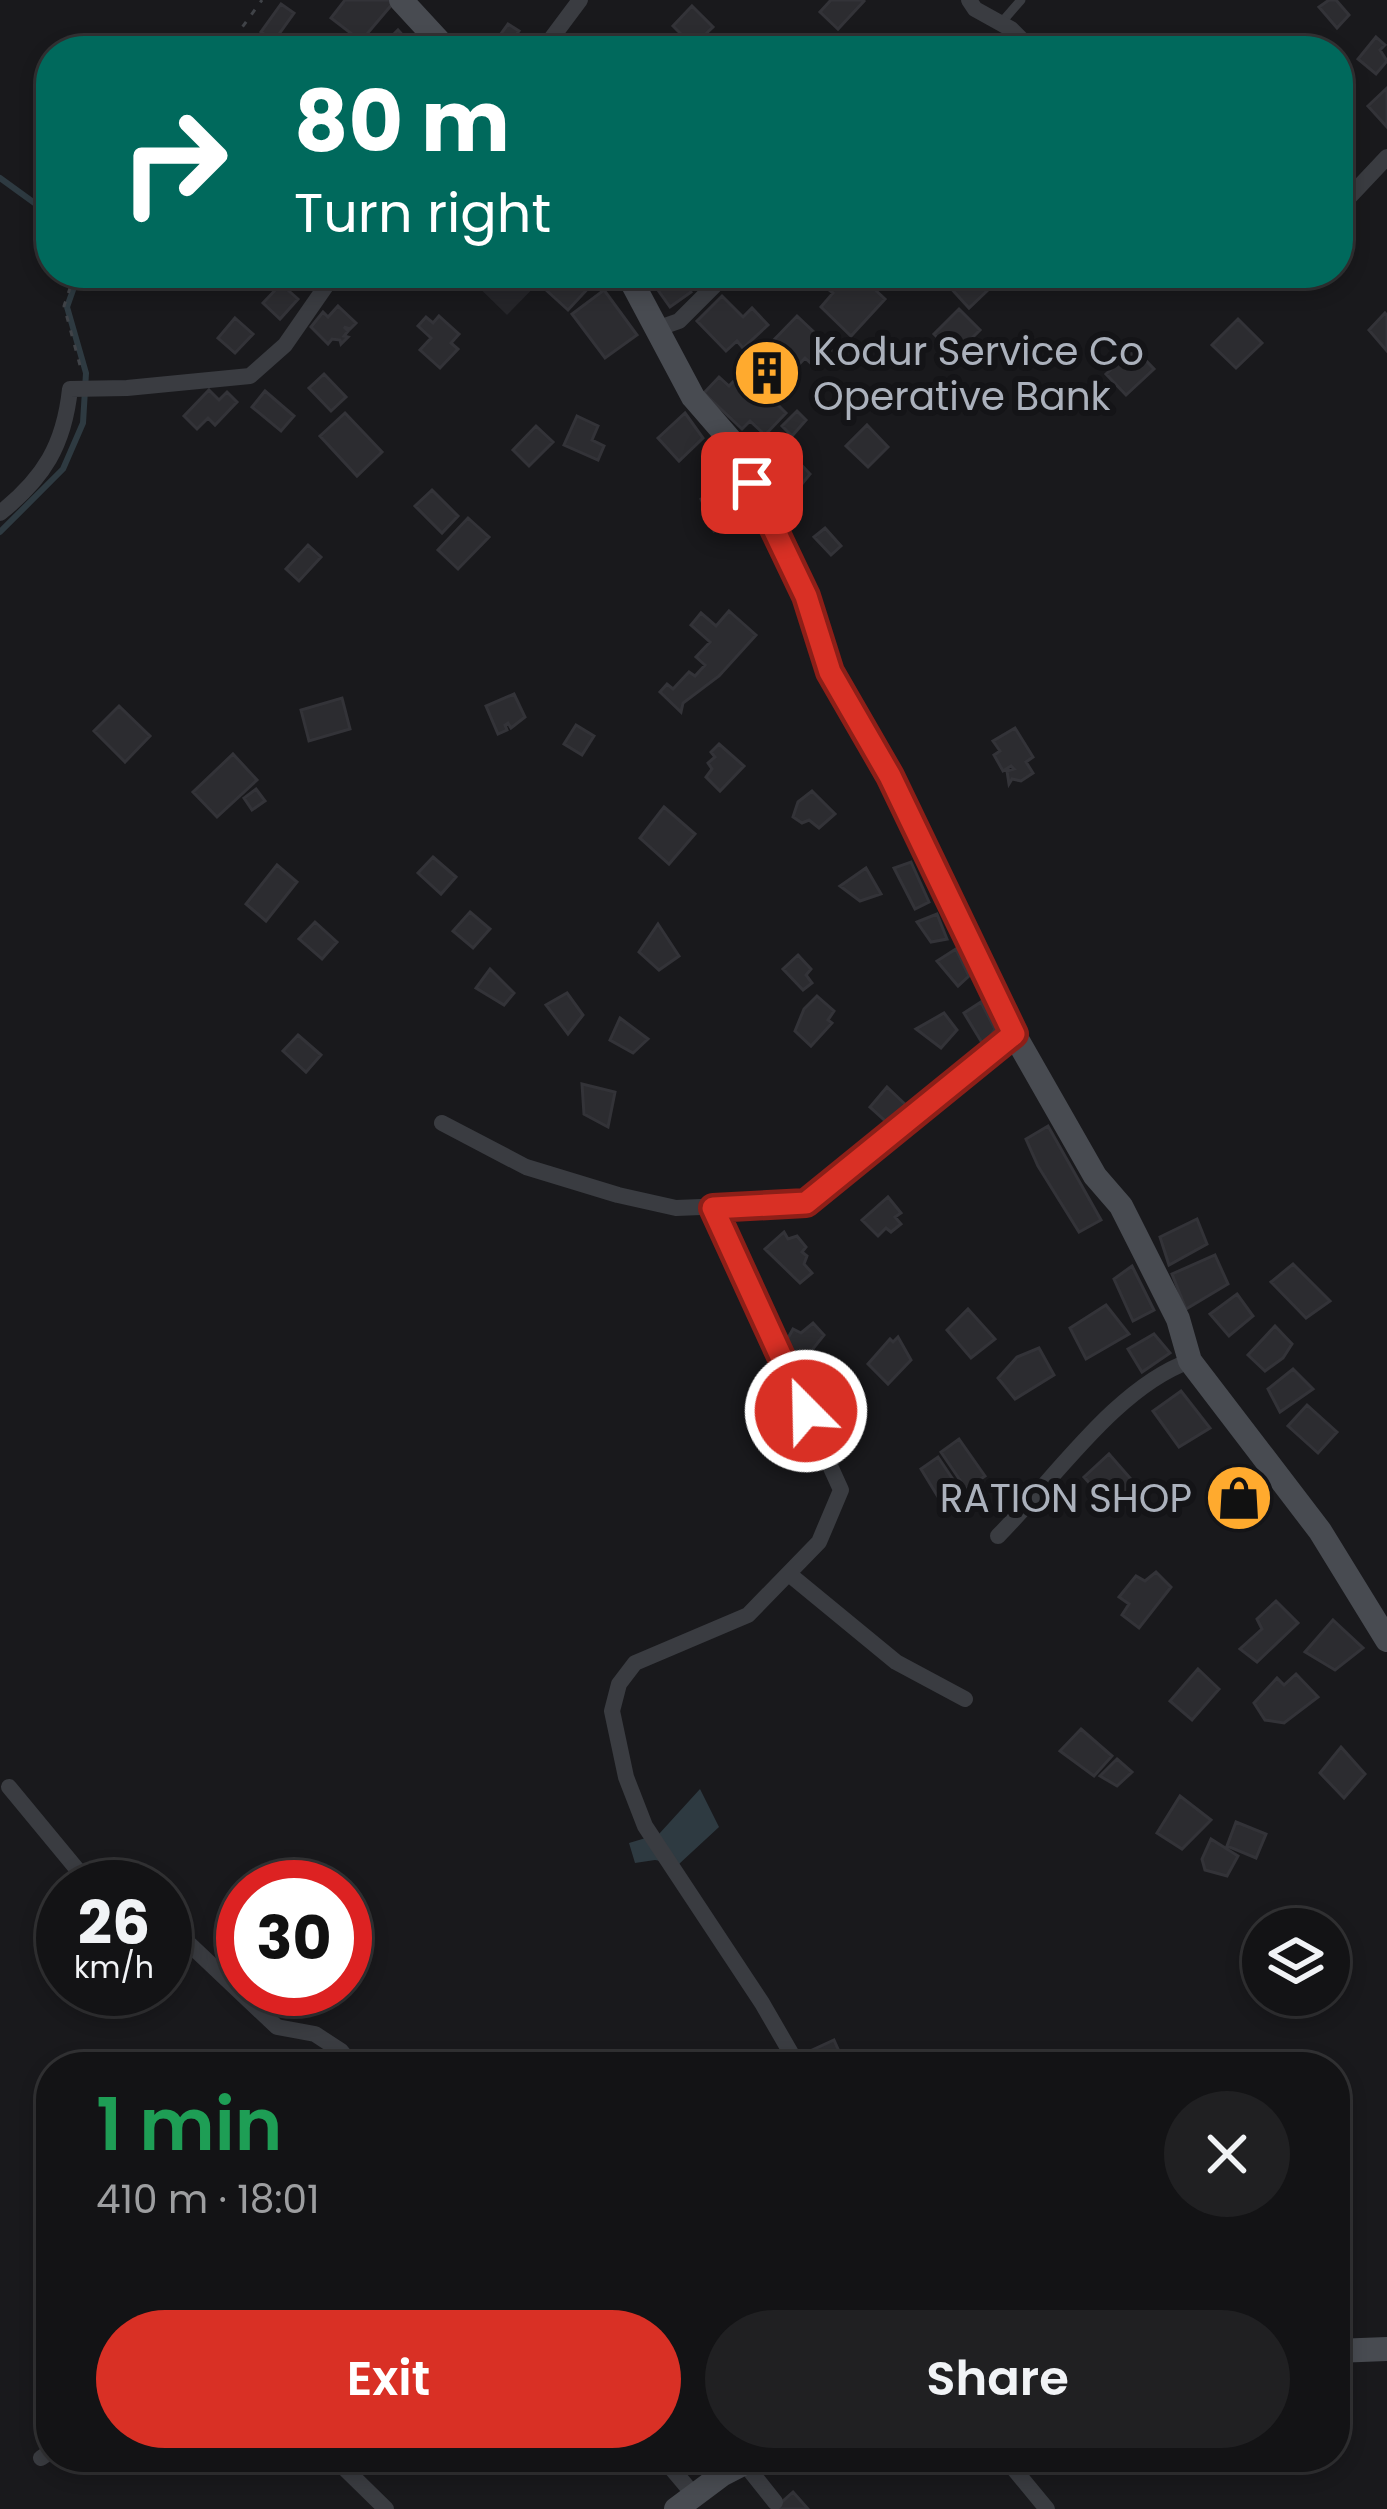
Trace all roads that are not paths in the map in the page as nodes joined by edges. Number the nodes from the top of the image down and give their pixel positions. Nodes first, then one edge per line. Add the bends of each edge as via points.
1 (400, 0) edge
2 (580, 0) edge
3 (969, 0) edge
4 (1021, 0) edge
5 (1001, 23) junction
6 (434, 36) edge
7 (553, 36) edge
8 (1016, 36) edge
9 (1387, 157) edge
10 (1353, 192) edge
11 (325, 288) edge
12 (635, 288) edge
13 (712, 288) edge
14 (656, 329) junction
15 (0, 513) edge
16 (1014, 1034) junction
17 (442, 1123) dead end
18 (713, 1208) junction
19 (1190, 1361) junction
20 (998, 1536) dead end
21 (789, 1574) junction
22 (1387, 1640) edge
23 (965, 1699) dead end
24 (9, 1787) dead end
25 (69, 1860) edge
26 (192, 1947) edge
27 (341, 2052) edge
28 (791, 2052) edge
29 (1387, 2349) edge
30 (1350, 2350) edge
31 (348, 2472) edge
32 (674, 2472) edge
33 (734, 2472) edge
34 (757, 2472) edge
35 (1016, 2472) edge
36 (696, 2501) edge
37 (775, 2502) dead end
38 (386, 2509) edge
39 (1047, 2509) edge

1 - 6 street
2 - 7 street
3 - 5 street
4 - 5 lane
5 - 8 street
9 - 10 street
11 - 15 street via 285,345 250,376 70,389 54,453 31,488
12 - 14 street
13 - 14 street via 679,321
14 - 16 street via 693,397 739,450 806,596 830,672 890,776
16 - 18 street via 806,1203
16 - 19 street via 1095,1176 1121,1205 1178,1319
17 - 18 street via 526,1167 676,1208
18 - 21 street via 841,1490 819,1542
19 - 20 street via 1162,1371 1107,1419
19 - 22 street via 1320,1531
21 - 23 street via 896,1662
21 - 28 street via 748,1615 634,1663 612,1711 645,1826
24 - 25 street
26 - 27 street via 278,2027 315,2034
29 - 30 street
31 - 38 street
32 - 36 street
33 - 36 street
34 - 37 street
35 - 39 street

